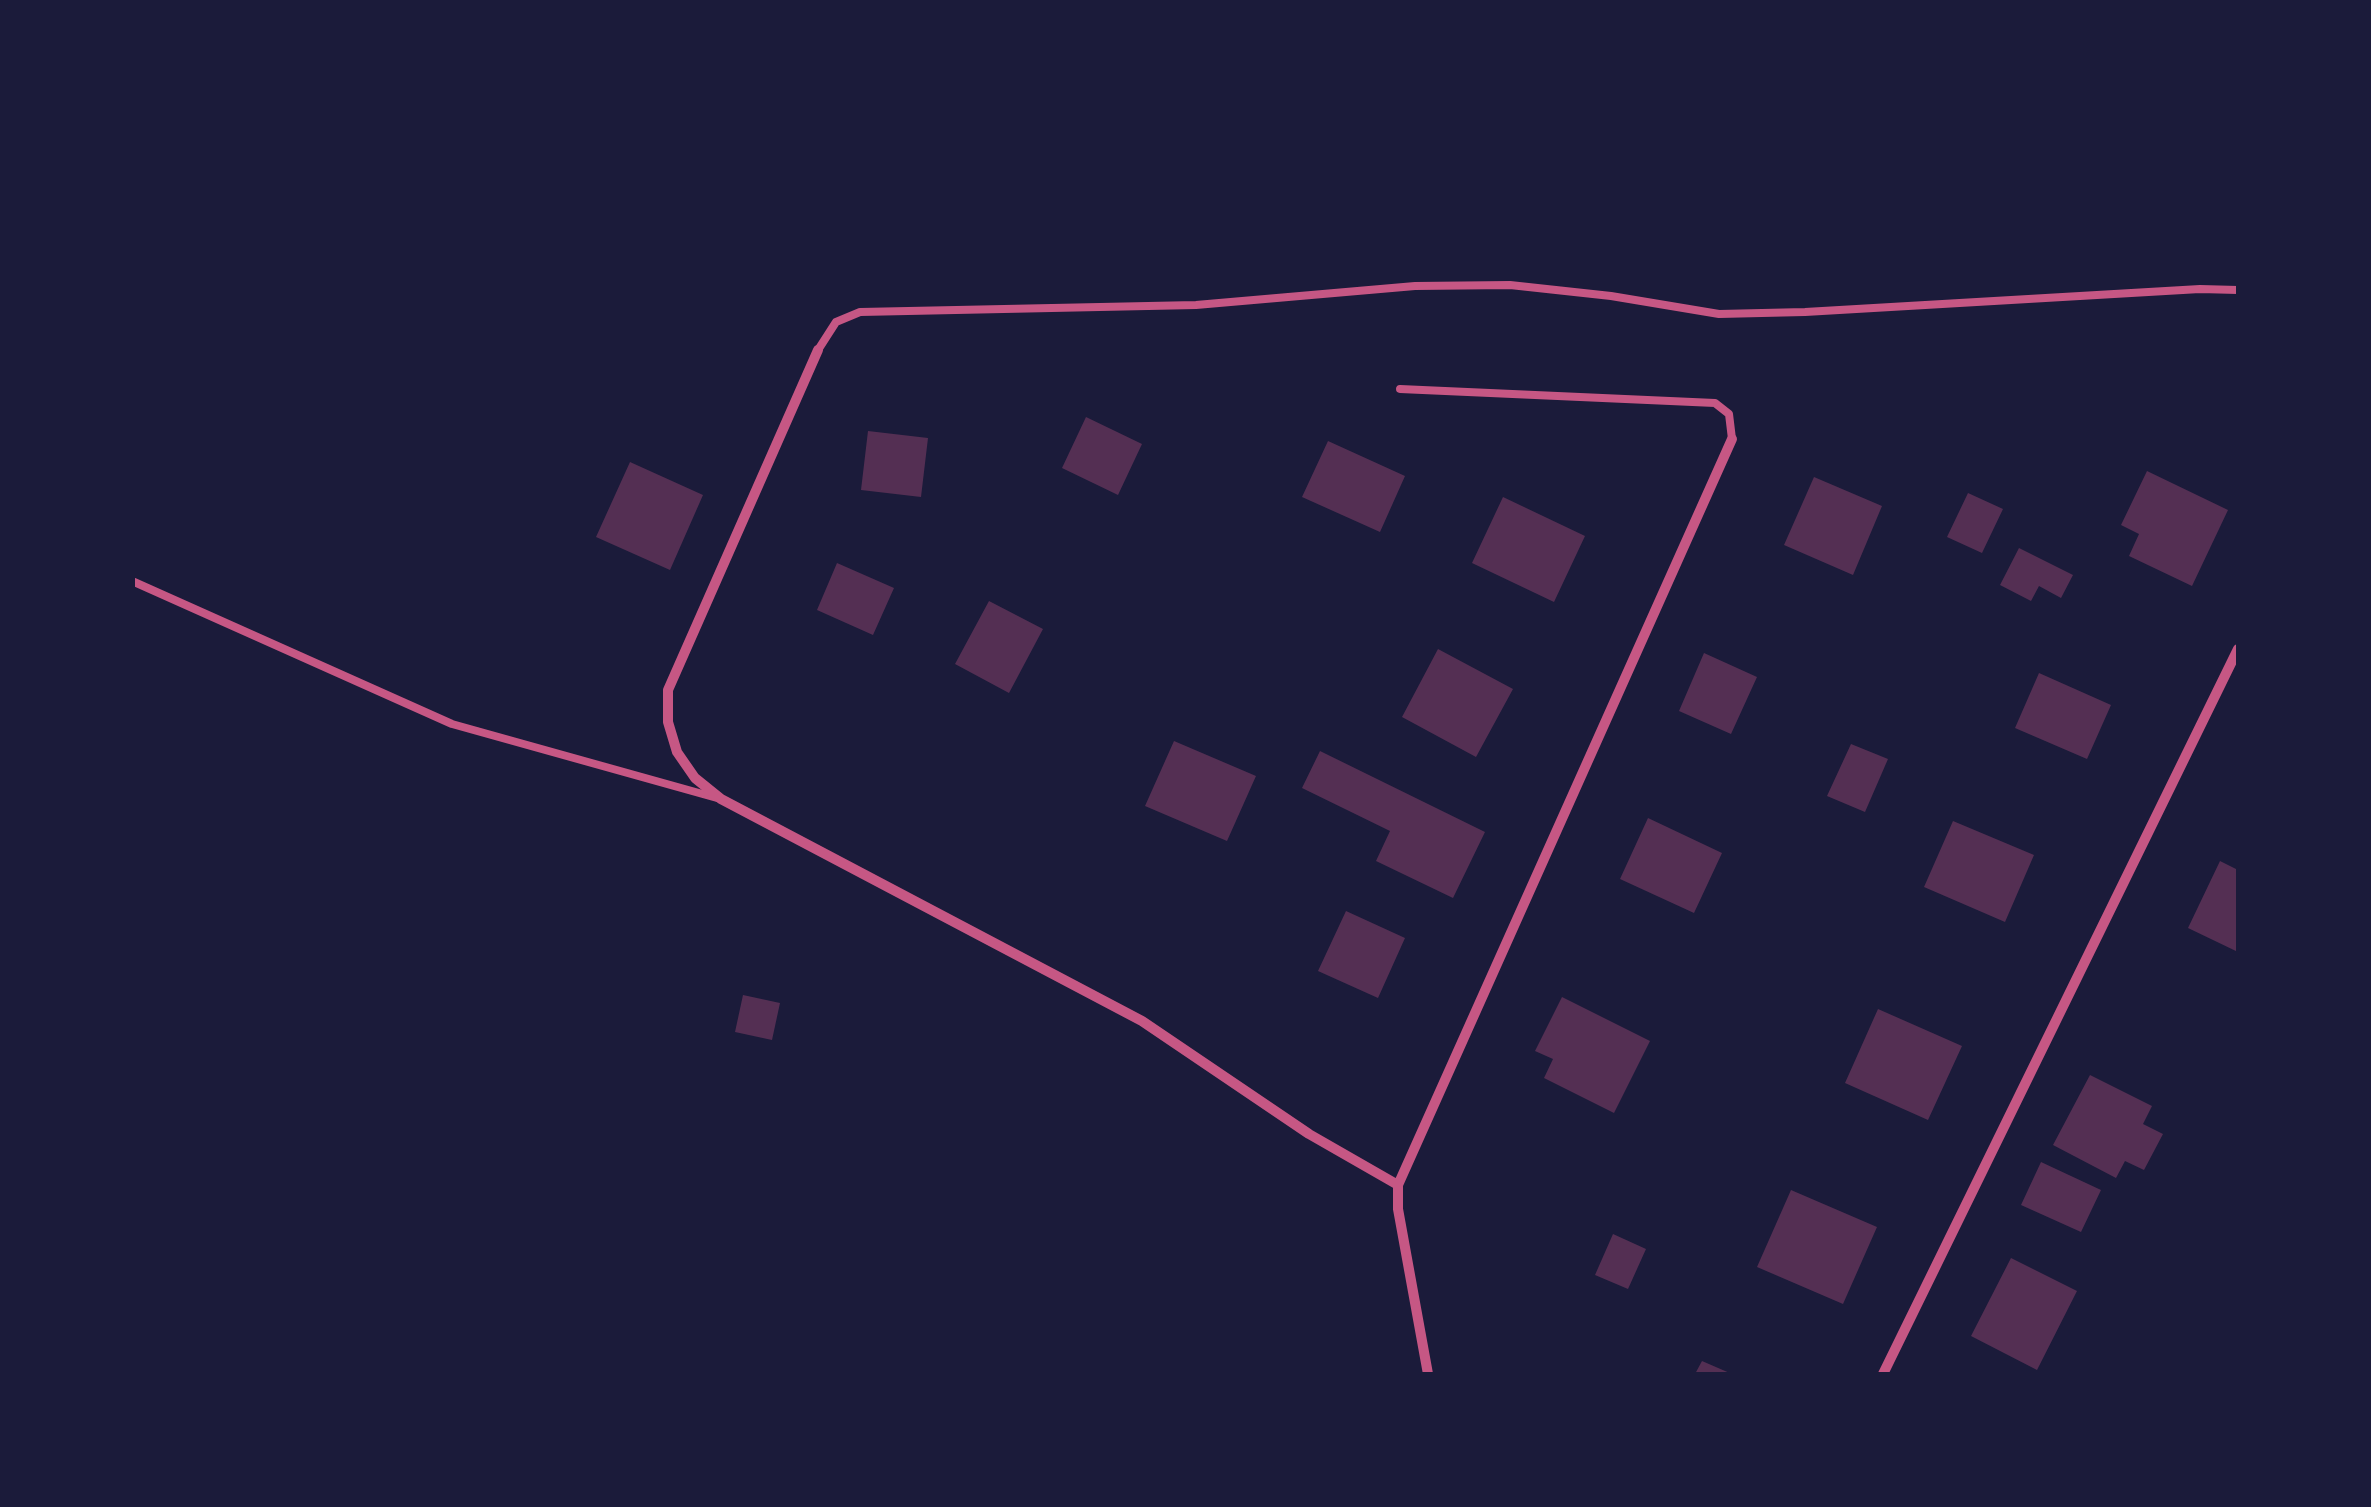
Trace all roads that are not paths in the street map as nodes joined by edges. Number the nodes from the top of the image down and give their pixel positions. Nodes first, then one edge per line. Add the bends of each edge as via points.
1 (2238, 290) edge
2 (818, 350) joint
3 (1400, 389) dead end
4 (1732, 439) joint
5 (132, 580) edge
6 (2238, 649) edge
7 (722, 799) junction
8 (1398, 1185) junction
9 (1428, 1374) edge
10 (1883, 1374) edge

1 - 2 lane via 1719,314 1510,285 1415,286 1196,305 860,312 836,322
2 - 7 street via 668,690 676,752
3 - 4 lane via 1715,403 1728,414
4 - 8 street
5 - 7 lane via 452,724
6 - 10 street
7 - 8 street via 1142,1021 1309,1134
8 - 9 street

